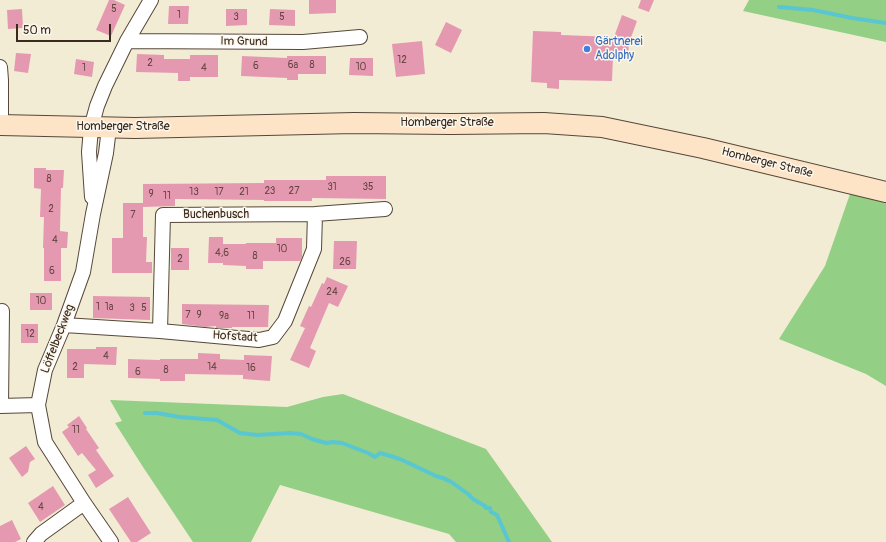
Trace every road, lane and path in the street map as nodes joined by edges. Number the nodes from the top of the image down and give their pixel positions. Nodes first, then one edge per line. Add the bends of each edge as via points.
1 (151, 0) edge
2 (360, 37) dead end
3 (127, 41) junction
4 (0, 67) edge
5 (1, 125) edge
6 (100, 128) junction
7 (886, 192) edge
8 (385, 209) dead end
9 (315, 214) junction
10 (2, 312) dead end
11 (64, 325) junction
12 (160, 331) junction
13 (38, 405) junction
14 (1, 406) edge
15 (84, 503) junction
16 (34, 542) edge
17 (111, 542) edge

1 - 3 street, Löffelbeckweg
2 - 3 street, Im Grund via 303,42
3 - 6 street, Löffelbeckweg via 97,106
4 - 5 street
5 - 6 main road, Homberger Straße
6 - 7 main road, Homberger Straße via 544,122 602,127 703,148
6 - 11 street, Löffelbeckweg via 89,152 93,214 83,272
8 - 9 street, Buchenbusch
9 - 12 street, Hofstadt via 314,249 285,321 273,337 259,340
9 - 12 street, Buchenbusch via 163,215
10 - 14 street
11 - 12 street, Hofstadt
11 - 13 street, Löffelbeckweg via 45,370
13 - 14 street
13 - 15 street, Löffelbeckweg via 45,442
15 - 16 street
15 - 17 street, Löffelbeckweg

